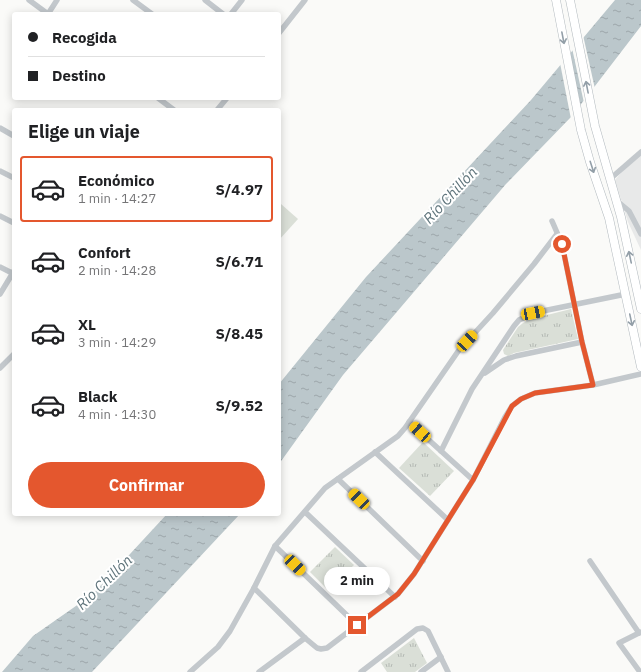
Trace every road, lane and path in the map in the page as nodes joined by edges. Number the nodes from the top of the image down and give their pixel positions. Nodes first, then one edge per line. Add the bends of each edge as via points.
1 (29, 0) edge
2 (57, 0) edge
3 (133, 0) edge
4 (204, 0) edge
5 (242, 0) edge
6 (305, 0) edge
7 (556, 0) edge
8 (570, 0) edge
9 (45, 12) edge
10 (49, 12) edge
11 (149, 12) edge
12 (220, 12) edge
13 (233, 12) edge
14 (281, 30) edge
15 (163, 100) edge
16 (225, 100) edge
17 (172, 108) edge
18 (219, 108) edge
19 (0, 128) edge
20 (12, 135) edge
21 (641, 152) edge
22 (0, 171) edge
23 (12, 177) edge
24 (610, 179) junction
25 (616, 200) junction
26 (0, 216) edge
27 (552, 221) dead end
28 (12, 222) edge
29 (557, 234) junction
30 (641, 234) edge
31 (0, 267) edge
32 (12, 272) edge
33 (637, 274) edge
34 (12, 276) edge
35 (0, 294) edge
36 (626, 294) junction
37 (574, 305) junction
38 (641, 309) edge
39 (582, 342) junction
40 (12, 356) edge
41 (641, 367) edge
42 (0, 368) edge
43 (641, 374) edge
44 (482, 375) junction
45 (593, 385) junction
46 (409, 422) junction
47 (441, 451) junction
48 (375, 452) junction
49 (338, 479) junction
50 (473, 480) junction
51 (305, 512) junction
52 (448, 520) junction
53 (275, 546) junction
54 (422, 561) junction
55 (590, 561) dead end
56 (254, 588) junction
57 (395, 597) junction
58 (357, 625) junction
59 (640, 632) edge
60 (305, 638) junction
61 (441, 657) junction
62 (190, 672) edge
63 (259, 672) edge
64 (361, 672) edge
65 (421, 672) edge
66 (448, 672) edge
67 (640, 672) edge

1 - 9 street
2 - 10 street
3 - 11 street
4 - 12 street
5 - 13 street
6 - 14 street
7 -> 36 main road via 581,130 609,218
24 -> 8 main road via 595,126
15 - 17 street
16 - 18 street
19 - 20 street
21 - 24 street
22 - 23 street
24 - 25 main road
25 - 30 street via 629,211
33 -> 25 main road
26 - 28 street
27 - 29 street
29 - 37 street via 562,244
29 - 46 street via 498,307 459,350
31 - 32 street
33 - 38 main road
34 - 35 street
36 - 37 street
36 -> 41 main road
37 - 39 street
37 - 44 street via 533,313 519,320
39 - 44 street via 516,356 504,360
39 - 45 street
40 - 42 street
43 - 45 street
44 - 47 street
45 - 50 street via 535,393 512,406
46 - 47 street
46 - 48 street via 398,436
47 - 50 street
48 - 49 street
48 - 52 street
49 - 51 street via 325,488
49 - 54 street
50 - 52 street
51 - 53 street
51 - 57 street
52 - 54 street
53 - 56 street
53 - 58 street
54 - 57 street
55 - 59 street
56 - 60 street
56 - 62 street via 218,647
57 - 58 street
58 - 60 street via 327,648 317,648
59 - 67 street via 619,643
60 - 63 street
61 - 64 street via 428,631 423,628 417,629
61 - 65 street
61 - 66 street

